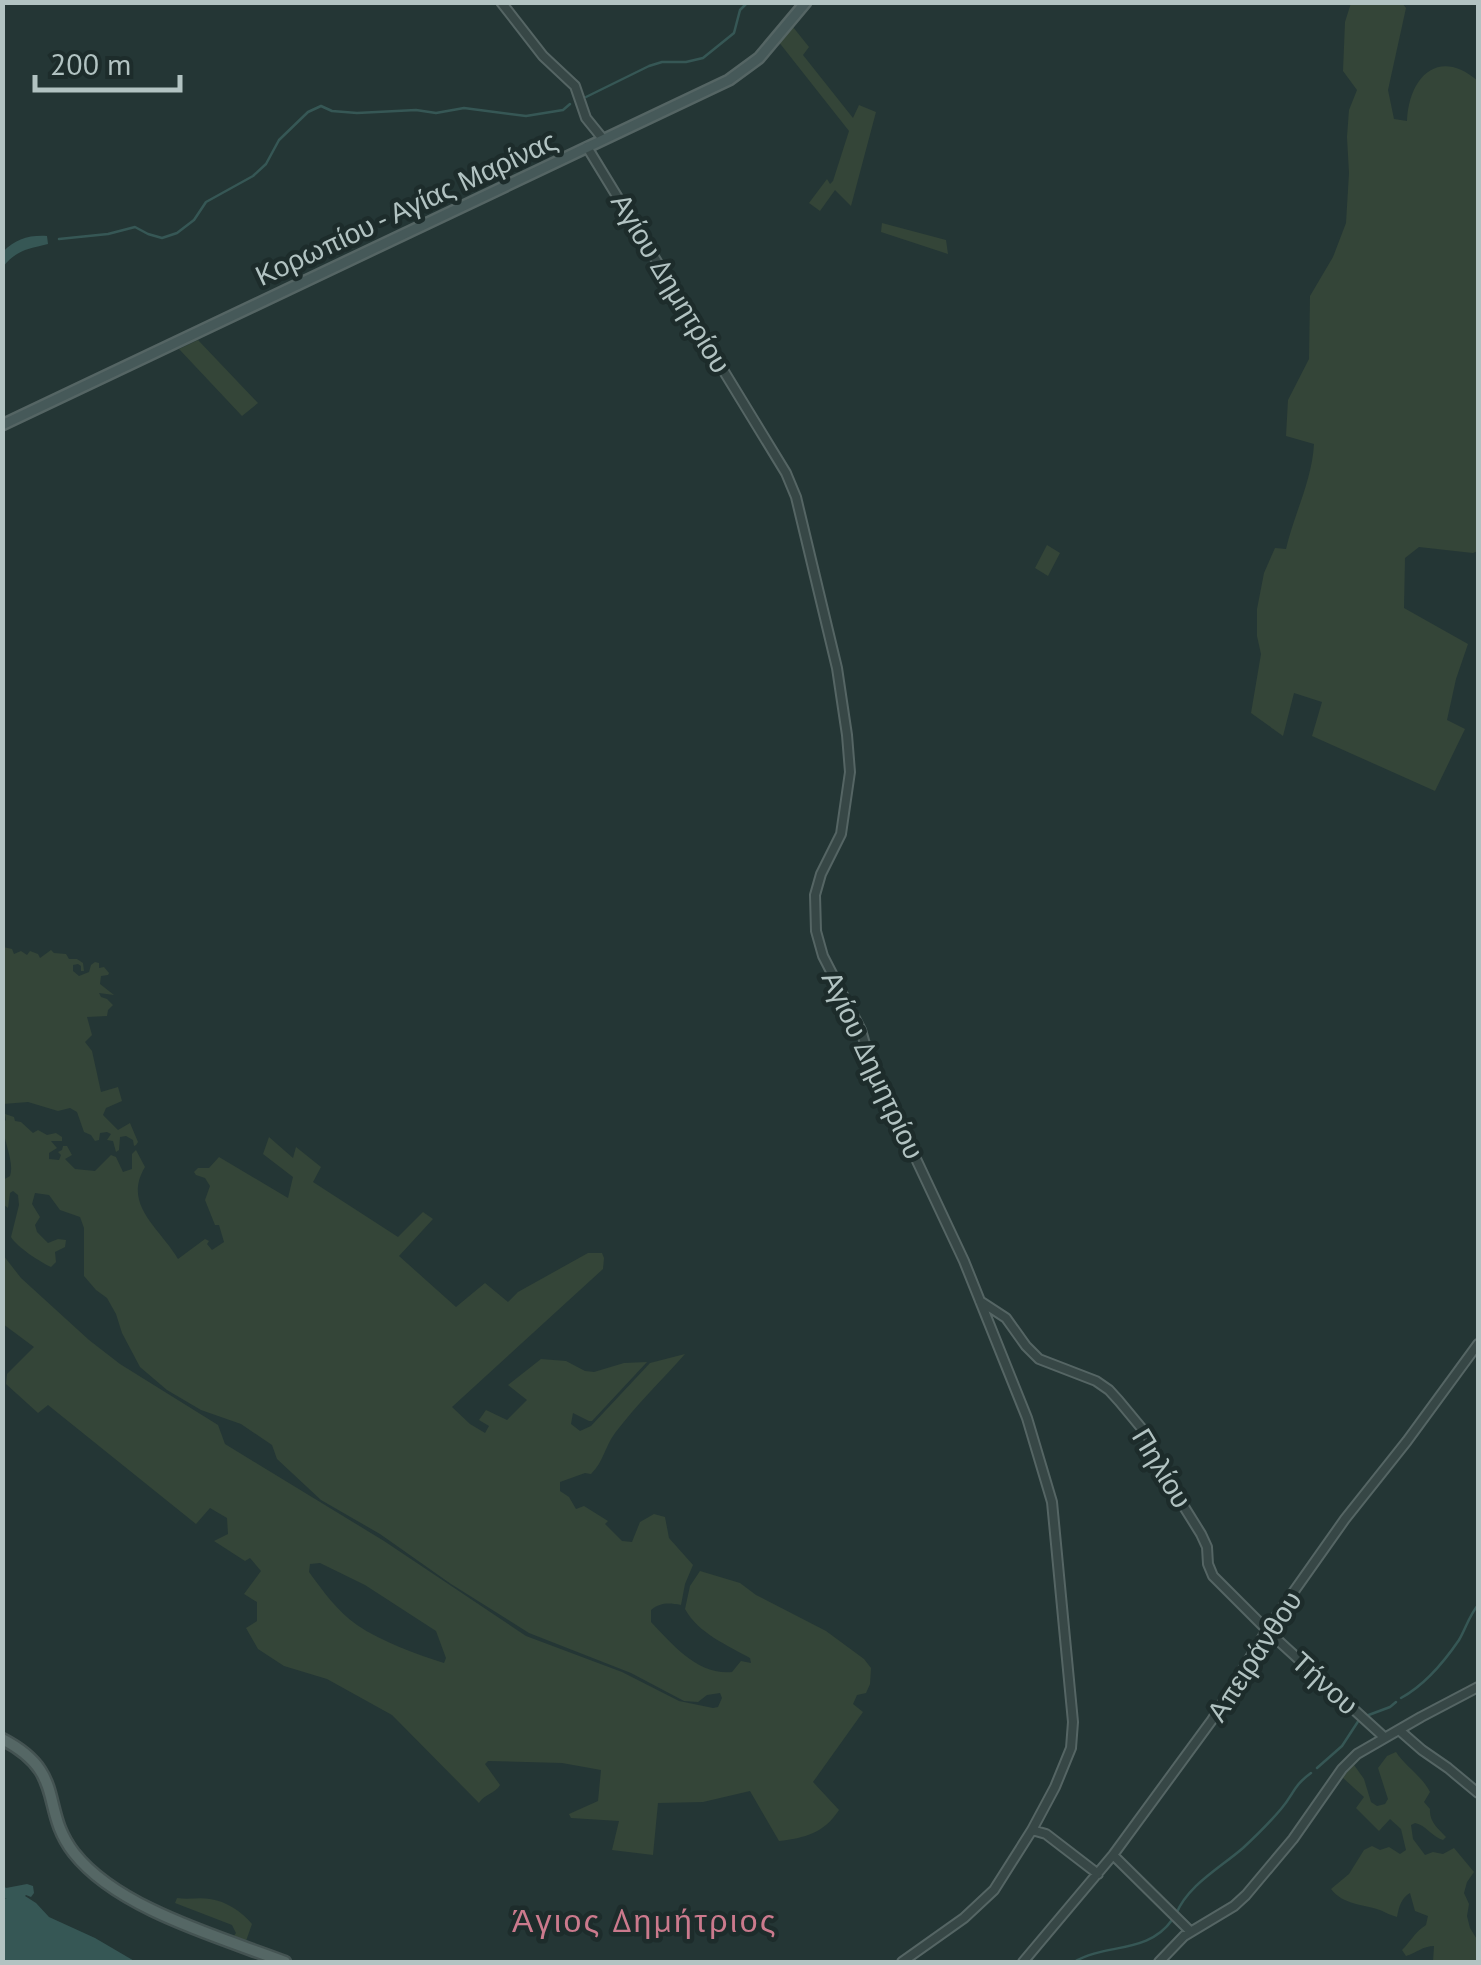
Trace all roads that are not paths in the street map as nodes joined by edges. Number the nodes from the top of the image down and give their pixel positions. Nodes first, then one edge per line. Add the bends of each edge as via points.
1 (501, 2) edge
2 (806, 2) edge
3 (603, 139) junction
4 (588, 147) junction
5 (2, 424) edge
6 (980, 1300) junction
7 (1478, 1344) edge
8 (1268, 1628) junction
9 (1478, 1687) edge
10 (1399, 1730) junction
11 (1384, 1738) junction
12 (2, 1739) edge
13 (1478, 1793) edge
14 (1032, 1830) junction
15 (1113, 1855) junction
16 (1098, 1874) junction
17 (1190, 1931) junction
18 (285, 1962) edge
19 (902, 1962) edge
20 (1023, 1962) edge
21 (1159, 1962) edge

1 - 3 street via 575,86 586,118
2 - 3 main road, Κορωπίου - Αγίας Μαρίνας via 740,74
3 - 4 main road, Κορωπίου - Αγίας Μαρίνας
4 - 5 main road, Κορωπίου - Αγίας Μαρίνας
4 - 6 street, Αγίου Δημητρίου via 792,486 837,668 850,772 841,834 816,895 818,939
6 - 8 street, Πηλίου via 1006,1318 1039,1359 1109,1390 1148,1436 1205,1542 1213,1576
6 - 14 street, Αγίου Δημητρίου via 1052,1502 1065,1629 1072,1743
7 - 8 street, Απειράνθου
8 - 11 street, Τήνου
8 - 15 street, Απειράνθου via 1212,1720
9 - 10 street
10 - 11 street
10 - 13 street
11 - 17 street via 1342,1769 1246,1895
12 - 18 main road via 39,1767 65,1840 93,1872 146,1907
14 - 16 street
14 - 19 street, Αγίου Δημητρίου via 986,1900
15 - 16 street, Απειράνθου
15 - 17 street
16 - 20 street, Απειράνθου
17 - 21 street

